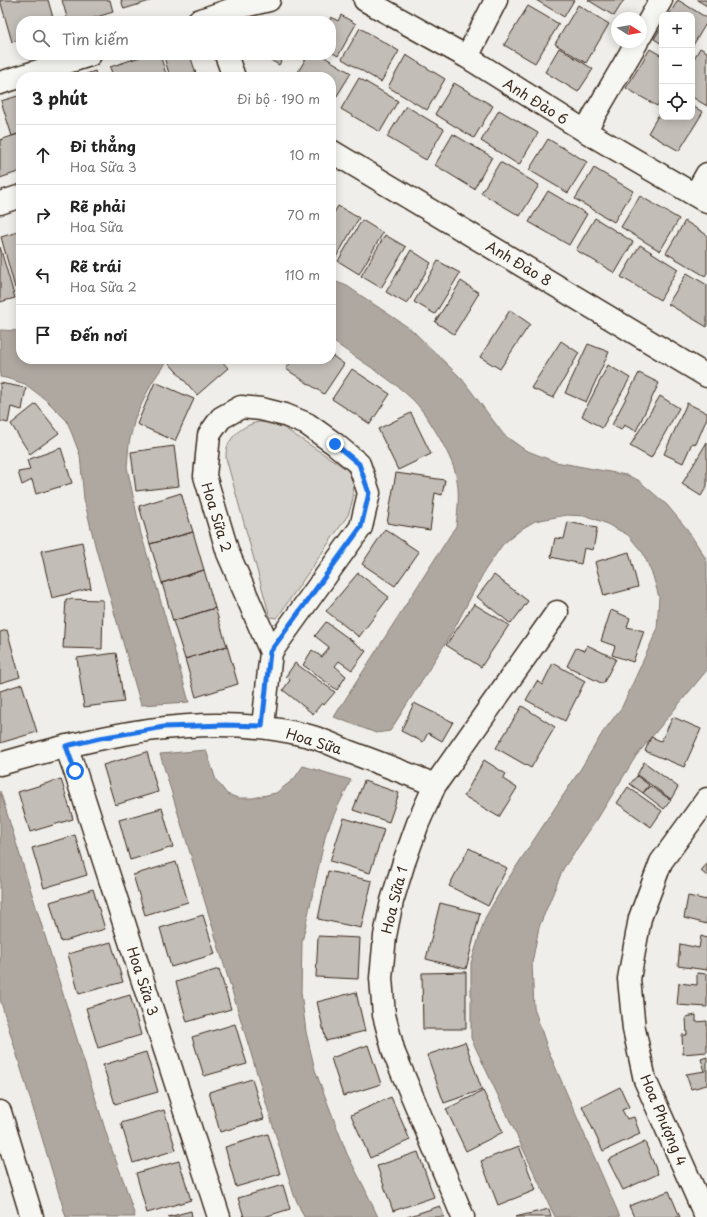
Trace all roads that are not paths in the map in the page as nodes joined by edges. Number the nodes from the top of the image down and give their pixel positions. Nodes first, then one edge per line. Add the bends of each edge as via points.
1 (269, 0) edge
2 (365, 0) edge
3 (496, 0) edge
4 (661, 0) edge
5 (208, 15) edge
6 (647, 24) edge
7 (633, 48) edge
8 (466, 57) junction
9 (74, 60) edge
10 (228, 60) edge
11 (35, 72) edge
12 (232, 72) edge
13 (16, 78) edge
14 (0, 83) edge
15 (585, 131) junction
16 (336, 154) edge
17 (707, 174) edge
18 (16, 198) edge
19 (701, 198) edge
20 (0, 203) edge
21 (707, 376) edge
22 (557, 612) dead end
23 (270, 652) junction
24 (262, 726) junction
25 (66, 746) junction
26 (0, 764) edge
27 (435, 785) junction
28 (707, 799) edge
29 (0, 1112) edge
30 (32, 1217) edge
31 (220, 1217) edge
32 (463, 1217) edge
33 (706, 1217) edge

1 - 5 street
2 - 8 street, Anh Đào 6
3 - 8 street
4 - 6 street
7 - 15 street
8 - 15 street, Anh Đào 6
9 - 11 street
10 - 12 street
13 - 14 street
15 - 19 street, Anh Đào 6
16 - 21 street, Anh Đào 8
17 - 19 street
18 - 20 street
22 - 27 street, Hoa Sữa 1
23 - 23 street, Hoa Sữa 2 via 361,527 369,493 359,464 307,424 267,410 241,407 221,418 209,435 205,476 228,554
23 - 24 street, Hoa Sữa 2
24 - 25 street, Hoa Sữa via 164,727
24 - 27 street, Hoa Sữa via 306,735
25 - 26 street, Hoa Sữa
25 - 31 street, Hoa Sữa 3
27 - 32 street, Hoa Sữa 1 via 418,823 392,901 381,978 384,1015 394,1053
28 - 33 street, Hoa Phượng 4 via 661,862 640,918 629,979 634,1029 645,1080
29 - 30 street

